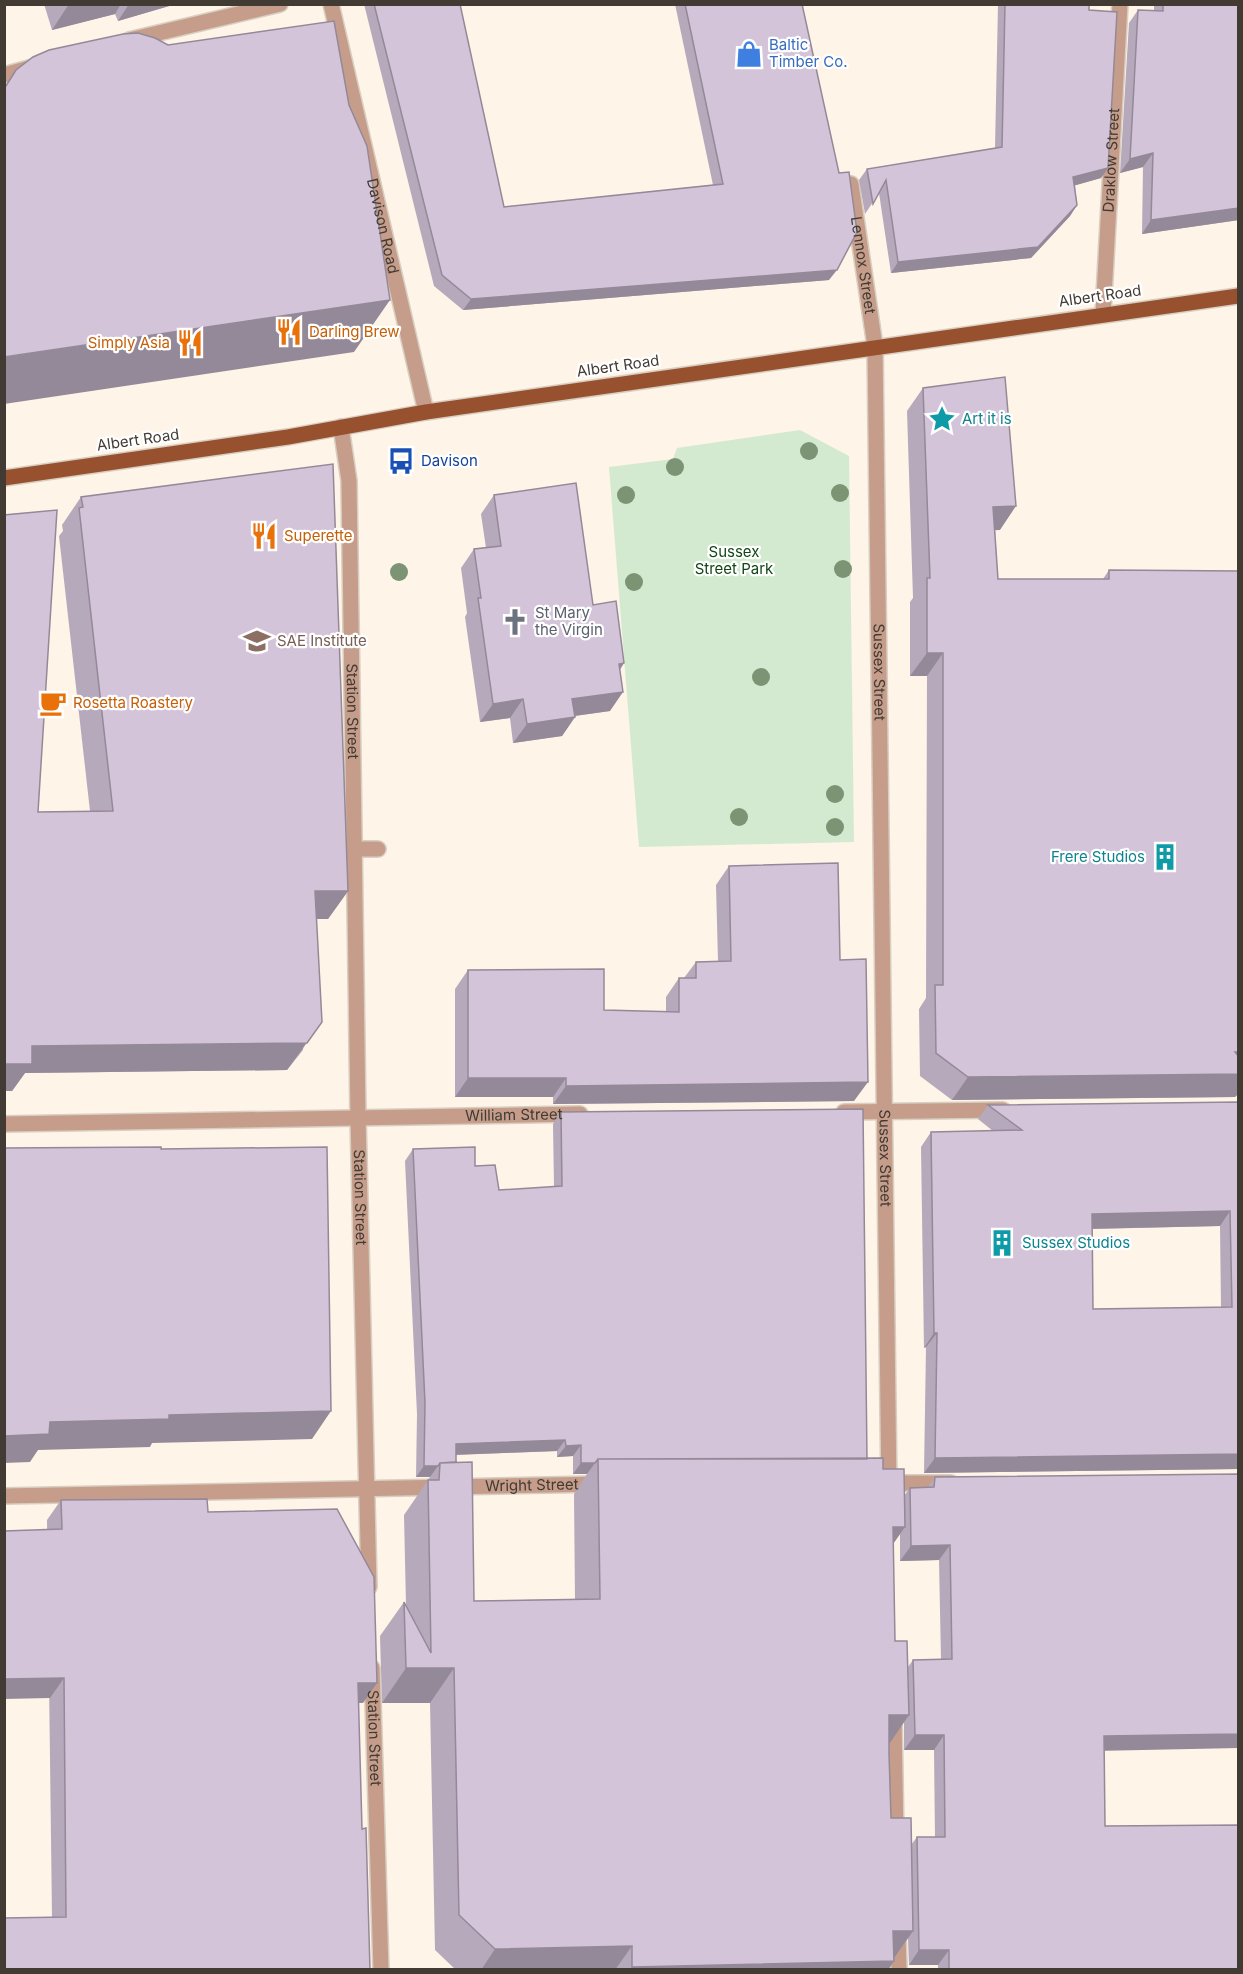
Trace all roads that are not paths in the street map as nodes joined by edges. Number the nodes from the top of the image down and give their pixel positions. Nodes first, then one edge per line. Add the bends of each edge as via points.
1 (280, 4) edge
2 (331, 4) edge
3 (1120, 4) edge
4 (113, 44) edge
5 (48, 62) edge
6 (4, 75) edge
7 (851, 184) edge
8 (1239, 296) edge
9 (1103, 314) junction
10 (875, 346) junction
11 (426, 412) junction
12 (341, 427) junction
13 (4, 478) edge
14 (354, 849) junction
15 (378, 849) dead end
16 (1016, 1110) edge
17 (886, 1111) junction
18 (826, 1112) edge
19 (600, 1114) edge
20 (358, 1116) junction
21 (4, 1124) edge
22 (970, 1482) edge
23 (612, 1483) edge
24 (866, 1483) edge
25 (889, 1483) junction
26 (366, 1490) junction
27 (4, 1496) edge
28 (889, 1507) edge
29 (370, 1598) edge
30 (372, 1658) edge
31 (893, 1697) edge
32 (897, 1851) edge
33 (898, 1910) edge
34 (381, 1970) edge
35 (899, 1970) edge

1 - 4 street
2 - 11 street, Davison Road
3 - 9 street, Draklow Street
5 - 6 street
7 - 10 street, Lennox Street
8 - 9 main road, Albert Road
9 - 10 main road, Albert Road
10 - 11 main road, Albert Road
10 - 17 street, Sussex Street
11 - 12 main road, Albert Road
12 - 13 main road, Albert Road
12 - 14 street, Station Street via 349,480
14 - 15 street
14 - 20 street, Station Street
16 - 17 street
17 - 18 street
17 - 25 street, Sussex Street
19 - 20 street, William Street
20 - 21 street, William Street
20 - 26 street, Station Street
22 - 25 street
23 - 26 street, Wright Street
24 - 25 street
25 - 28 street, Sussex Street
26 - 27 street, Wright Street
26 - 29 street, Station Street
30 - 34 street, Station Street
31 - 32 street
33 - 35 street

